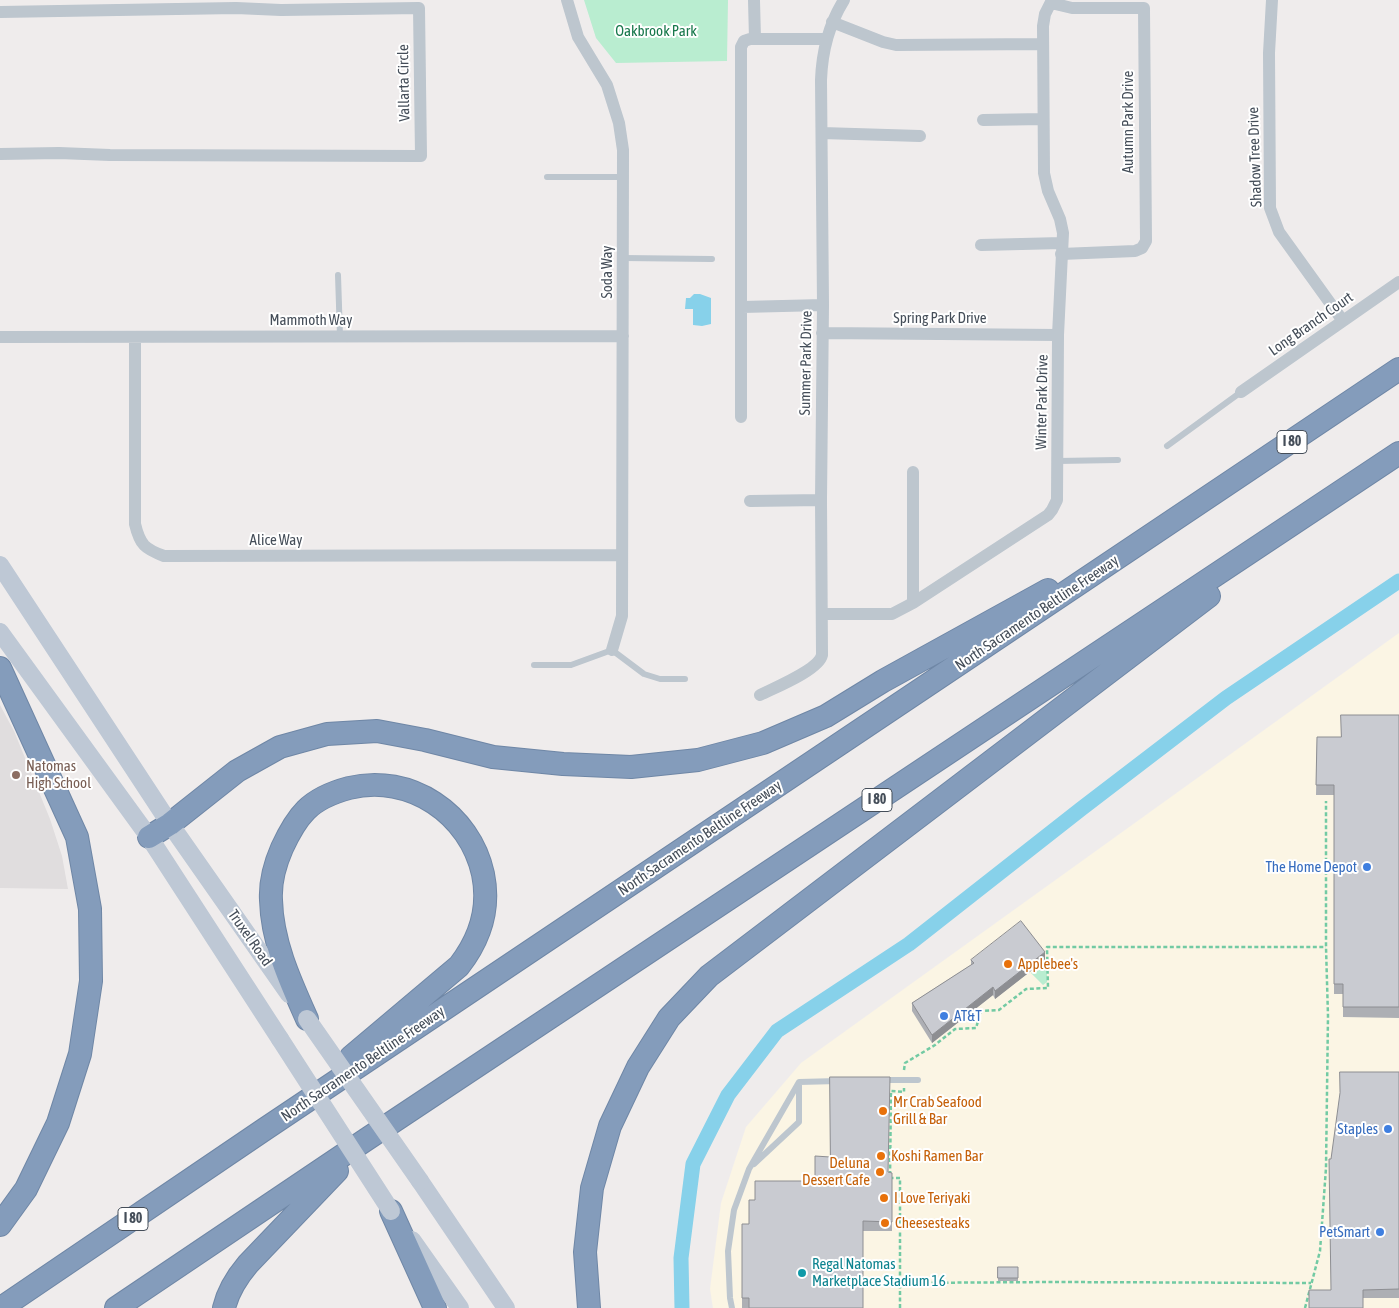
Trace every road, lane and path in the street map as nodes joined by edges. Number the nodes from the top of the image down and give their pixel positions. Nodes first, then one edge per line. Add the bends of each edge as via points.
1 (567, 0) edge
2 (754, 0) edge
3 (844, 0) edge
4 (1272, 0) edge
5 (1052, 1) edge
6 (0, 12) edge
7 (832, 22) junction
8 (754, 39) junction
9 (827, 40) junction
10 (1043, 44) junction
11 (1043, 119) junction
12 (983, 120) dead end
13 (822, 134) junction
14 (920, 136) dead end
15 (0, 154) edge
16 (623, 176) junction
17 (547, 177) dead end
18 (981, 245) dead end
19 (1062, 249) junction
20 (623, 258) junction
21 (712, 259) dead end
22 (338, 276) dead end
23 (1399, 282) edge
24 (823, 305) junction
25 (742, 307) junction
26 (1343, 321) junction
27 (822, 333) junction
28 (1058, 335) junction
29 (135, 336) junction
30 (340, 336) junction
31 (623, 336) junction
32 (0, 337) edge
33 (1399, 369) edge
34 (1241, 392) joint
35 (741, 416) dead end
36 (1167, 446) dead end
37 (1393, 457) edge
38 (1118, 460) dead end
39 (1057, 462) junction
40 (912, 472) dead end
41 (750, 500) dead end
42 (821, 500) junction
43 (1184, 514) junction
44 (622, 555) junction
45 (0, 565) edge
46 (913, 602) junction
47 (822, 614) junction
48 (0, 632) edge
49 (612, 650) junction
50 (534, 665) dead end
51 (0, 668) edge
52 (686, 679) dead end
53 (760, 695) dead end
54 (1326, 801) dead end
55 (170, 824) junction
56 (149, 837) junction
57 (1326, 947) junction
58 (307, 1019) junction
59 (878, 1080) edge
60 (904, 1080) junction
61 (918, 1080) dead end
62 (842, 1081) edge
63 (799, 1082) junction
64 (265, 1129) junction
65 (368, 1139) junction
66 (749, 1169) junction
67 (391, 1211) junction
68 (0, 1225) edge
69 (899, 1283) junction
70 (1312, 1283) junction
71 (1, 1308) edge
72 (116, 1308) edge
73 (224, 1308) edge
74 (435, 1308) edge
75 (460, 1308) edge
76 (506, 1308) edge
77 (589, 1308) edge
78 (732, 1308) edge
79 (900, 1308) edge
80 (1305, 1308) edge

1 - 16 street, Soda Way via 578,37 607,85 619,123
2 - 8 street
3 - 7 street, Summer Park Drive
4 - 26 street, Shadow Tree Drive via 1270,208 1279,232
5 - 10 street, Winter Park Drive via 1045,14
5 - 19 street, Autumn Park Drive via 1072,8 1144,8 1146,241 1135,251
6 - 15 street, Vallarta Circle via 420,8 421,156
7 - 9 street, Summer Park Drive
7 - 10 street via 896,45
8 - 9 street
8 - 25 street via 744,41 741,47
9 - 13 street, Summer Park Drive via 822,59
10 - 11 street, Winter Park Drive
11 - 12 street
11 - 19 street, Winter Park Drive via 1044,172 1060,219
13 - 14 street
13 - 24 street, Summer Park Drive
16 - 17 lane
16 - 20 street, Soda Way
18 - 19 street
19 - 28 street, Winter Park Drive
20 - 21 lane
20 - 31 street, Soda Way
22 - 30 lane
23 - 26 street, Long Branch Court
24 - 25 street
24 - 27 street, Summer Park Drive
25 - 35 street
26 - 34 street, Long Branch Court
27 - 28 street, Spring Park Drive
27 - 42 street, Summer Park Drive
28 - 39 street, Winter Park Drive
29 - 30 street, Mammoth Way
29 - 32 street, Mammoth Way
29 - 44 street, Alice Way via 135,524 138,538 149,550 164,556
30 - 31 street, Mammoth Way
31 - 44 street, Soda Way
33 - 43 highway, North Sacramento Beltline Freeway / I 80
34 - 36 lane
37 - 65 highway, I 80
37 - 77 highway via 708,976 669,1018 638,1067 610,1126 592,1188 585,1252
38 - 39 lane
39 - 46 street, Winter Park Drive via 1057,500 1048,515
40 - 46 street
41 - 42 street
42 - 47 street, Summer Park Drive
43 - 55 highway via 826,716 763,743 698,760 631,767 493,757 377,731 327,734 280,747 237,771
43 - 64 highway, North Sacramento Beltline Freeway / I 80
44 - 49 street, Soda Way via 622,616
45 - 55 main road, Truxel Road
46 - 47 street, Winter Park Drive via 892,614
47 - 53 street, Summer Park Drive via 821,660 811,669
48 - 56 main road, Truxel Road
49 - 50 lane via 571,665
49 - 52 lane via 644,674 660,679
51 - 68 highway via 77,837 90,908 91,981 80,1054 58,1123 26,1189
54 - 57 path
55 - 56 highway
55 - 58 main road, Truxel Road
56 - 67 main road, Truxel Road, bridge
57 - 60 path via 1047,947 1048,988 1026,989 999,1010 981,1012 976,1028 955,1029 904,1063
57 - 70 path via 1326,1168 1320,1252
58 - 64 highway via 286,971 273,923 272,882 277,858 287,836 306,809 339,791 382,785 404,788 431,800 459,824 480,862 485,906 475,942 459,966
58 - 76 main road, Truxel Road, bridge
59 - 60 lane
60 - 61 lane
60 - 69 path via 904,1092 891,1092 890,1178 900,1178
62 - 63 lane
63 - 66 lane
63 - 66 lane via 800,1122
64 - 71 highway, North Sacramento Beltline Freeway / I 80
65 - 72 highway, I 80
65 - 73 highway via 248,1264 238,1276
66 - 78 lane via 734,1210 728,1251
67 - 74 highway
67 - 75 main road, Truxel Road
69 - 70 path
69 - 79 path
70 - 80 path

